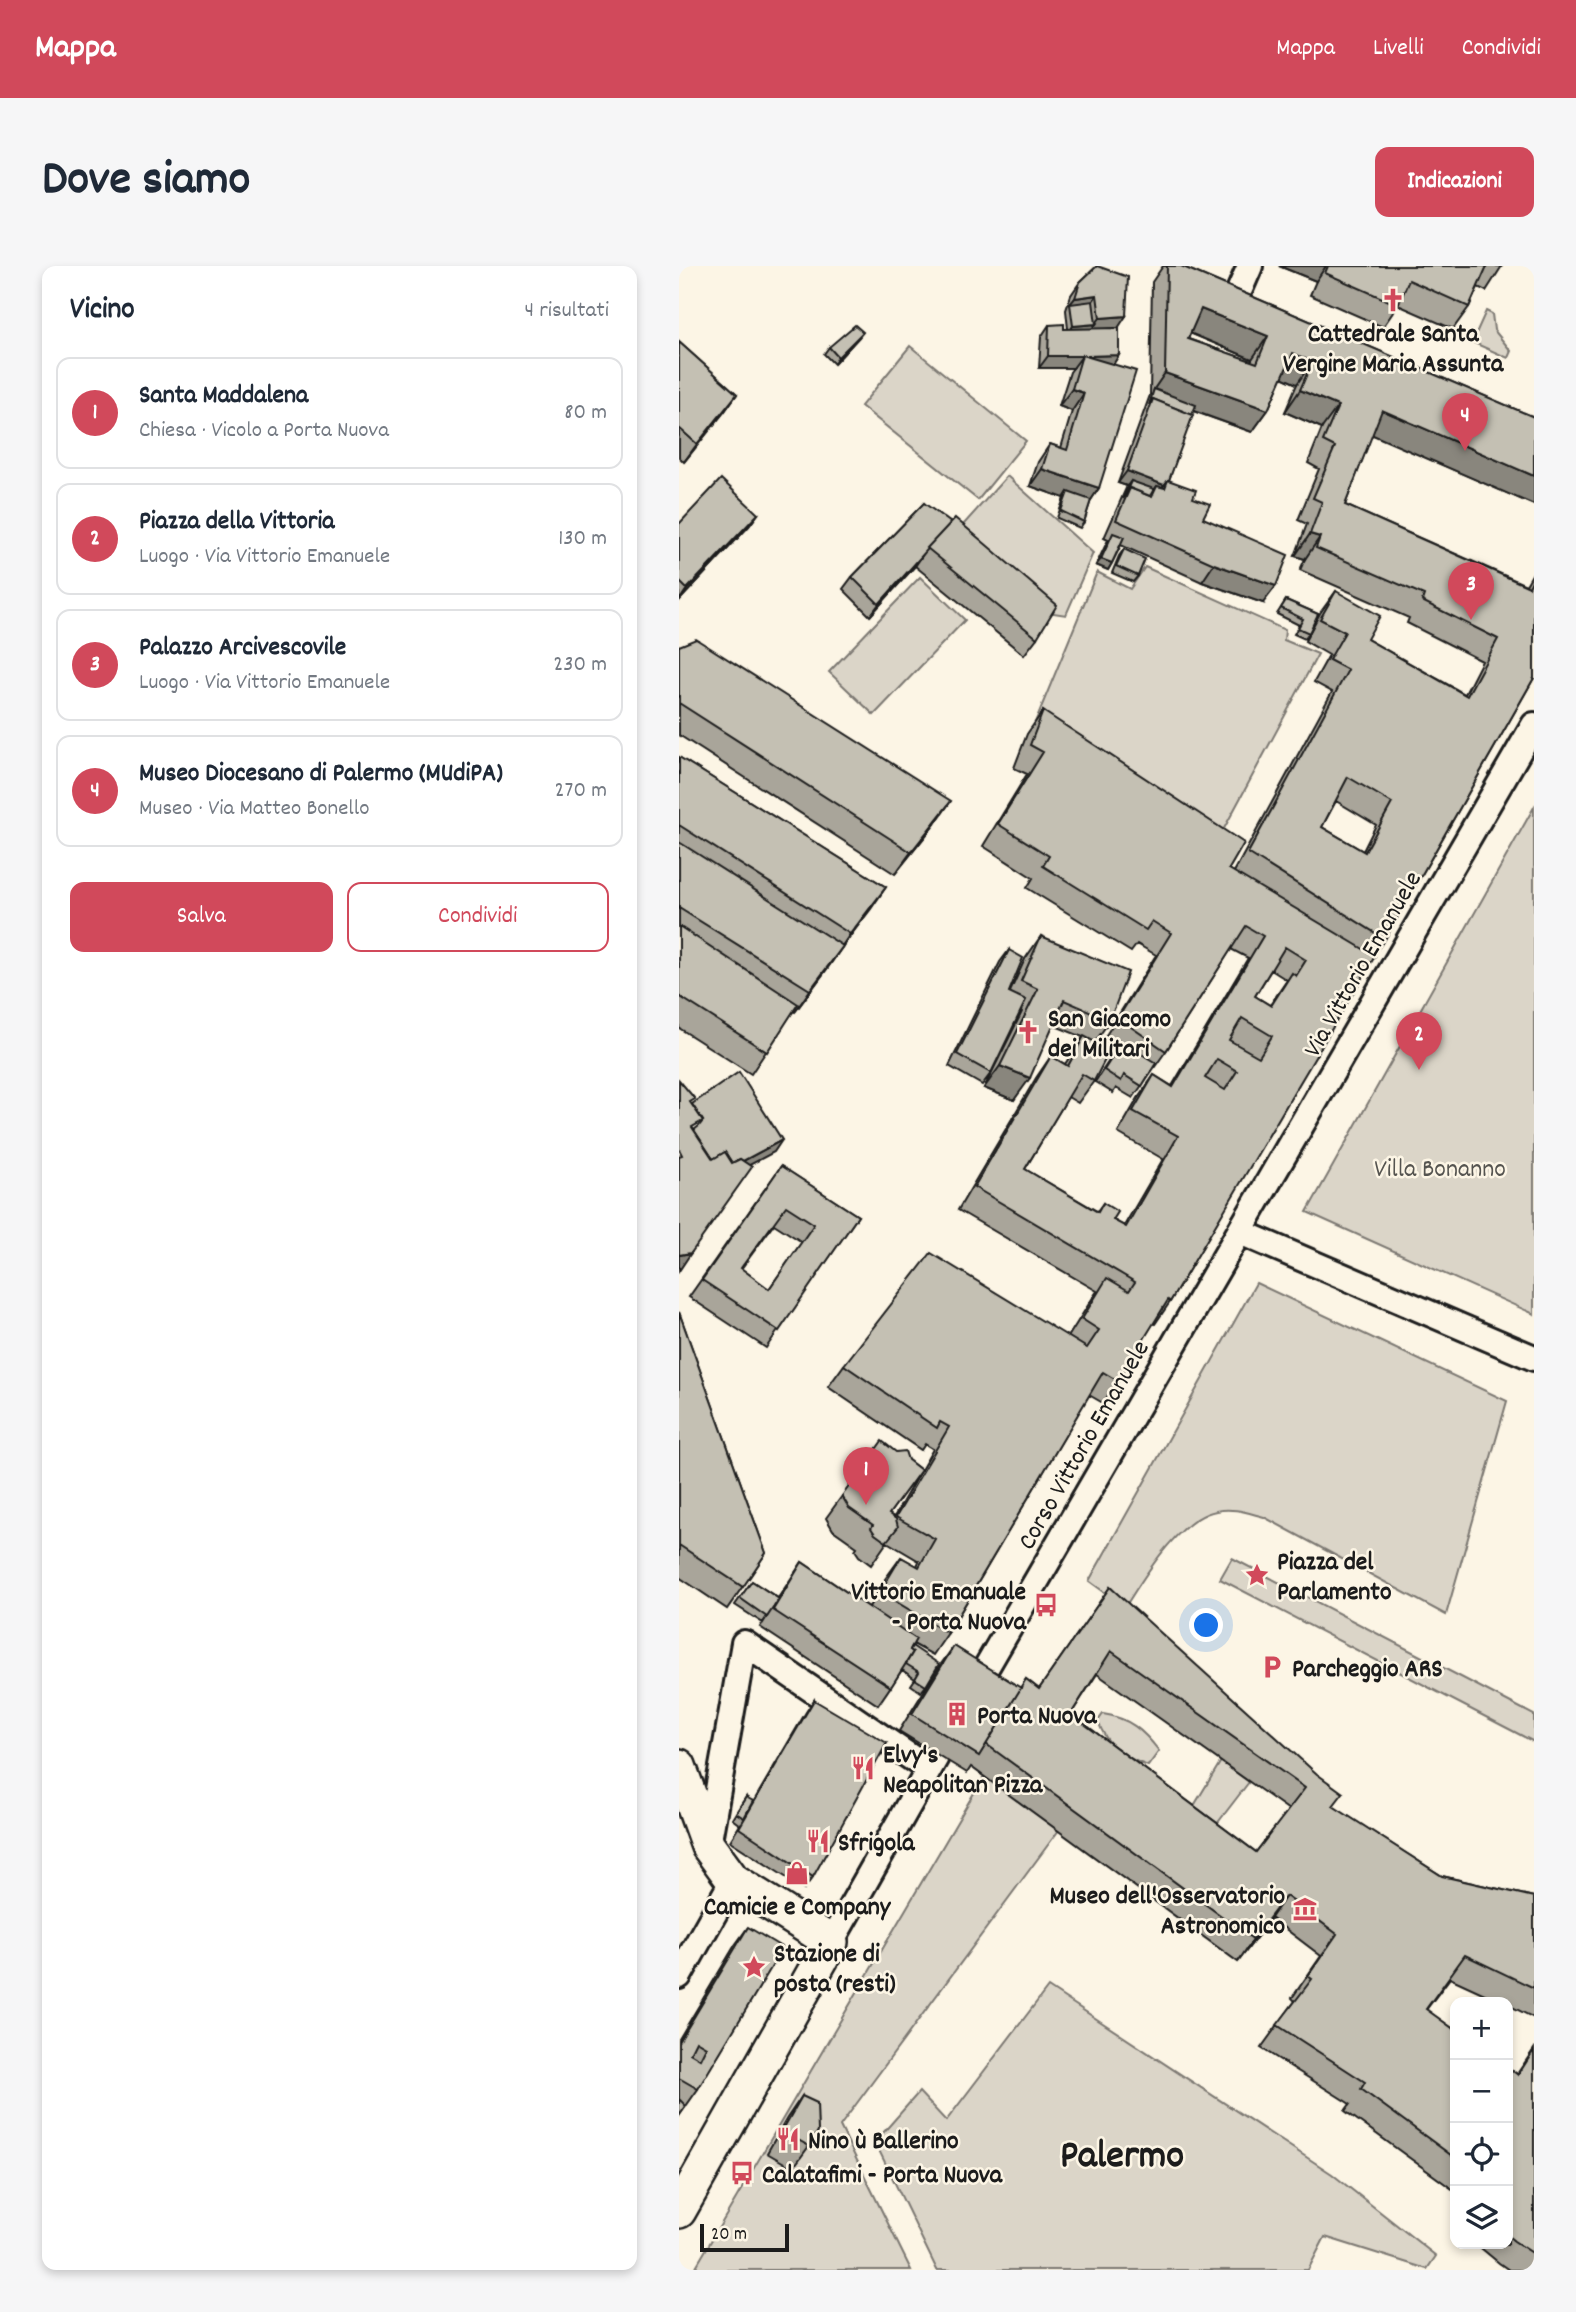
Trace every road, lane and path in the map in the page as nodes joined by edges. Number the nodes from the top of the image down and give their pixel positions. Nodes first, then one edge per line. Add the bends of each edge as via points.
1 (1250, 266) edge
2 (1214, 286) edge
3 (1237, 296) junction
4 (1263, 307) edge
5 (1534, 725) edge
6 (1240, 1232) junction
7 (1534, 1358) edge
8 (976, 1685) edge
9 (679, 1766) edge
10 (708, 1846) junction
11 (733, 1881) junction
12 (831, 1942) junction
13 (679, 1976) edge
14 (679, 2211) edge

1 - 3 street
2 - 3 street
3 - 4 street
5 - 6 street, Via Vittorio Emanuele
6 - 7 street
6 - 8 street, Corso Vittorio Emanuele
9 - 10 street
10 - 11 street
10 - 12 street via 744,1643 933,1762
11 - 12 street
11 - 13 street
12 - 14 street

